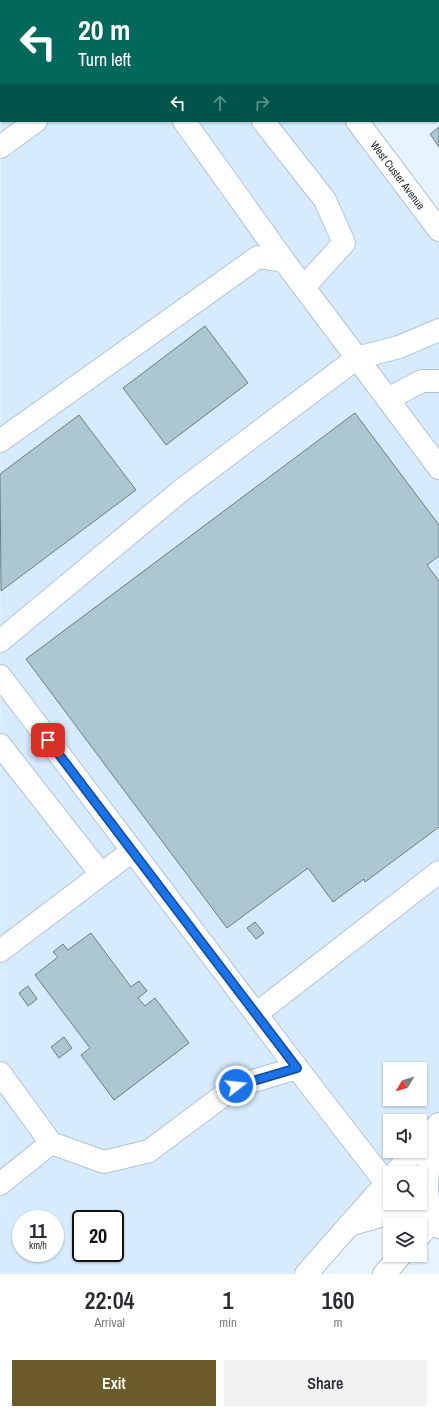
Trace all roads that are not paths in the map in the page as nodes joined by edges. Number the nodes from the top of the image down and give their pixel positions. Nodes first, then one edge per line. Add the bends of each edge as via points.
1 (35, 122) edge
2 (185, 122) edge
3 (264, 122) edge
4 (359, 122) edge
5 (0, 147) edge
6 (439, 230) edge
7 (284, 261) junction
8 (304, 287) junction
9 (439, 330) edge
10 (357, 358) junction
11 (439, 381) edge
12 (388, 398) junction
13 (0, 441) edge
14 (439, 468) edge
15 (0, 641) edge
16 (4, 689) edge
17 (0, 745) edge
18 (132, 851) junction
19 (439, 872) edge
20 (101, 874) junction
21 (0, 950) edge
22 (256, 1014) junction
23 (297, 1068) junction
24 (0, 1073) edge
25 (437, 1127) edge
26 (427, 1138) edge
27 (51, 1143) junction
28 (409, 1158) edge
29 (402, 1166) edge
30 (383, 1169) edge
31 (0, 1184) edge
32 (383, 1187) edge
33 (433, 1224) edge
34 (349, 1225) junction
35 (326, 1252) junction
36 (395, 1262) edge
37 (292, 1274) edge
38 (306, 1274) edge
39 (384, 1274) edge

1 - 5 street
2 - 7 street
3 - 8 street via 324,200 344,243
4 - 6 street, West Custer Avenue
7 - 8 street
7 - 13 street via 258,257
8 - 10 street
9 - 10 street via 399,347
10 - 12 street
10 - 15 street via 183,489
11 - 12 street via 422,381
12 - 14 street
16 - 18 street
17 - 20 street
18 - 20 street
18 - 22 street
19 - 22 street
20 - 21 street
22 - 23 street
23 - 27 street via 236,1086 149,1151 104,1162
23 - 30 street
24 - 27 street
25 - 26 street
25 - 33 street via 426,1188
27 - 31 street
28 - 29 street
32 - 34 street
33 - 34 street via 413,1215 391,1213
34 - 35 street
35 - 37 street
35 - 38 street
36 - 39 street

